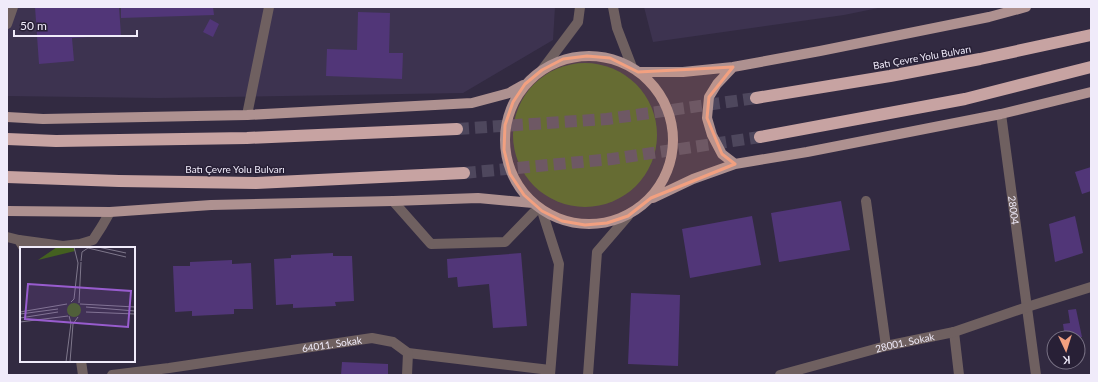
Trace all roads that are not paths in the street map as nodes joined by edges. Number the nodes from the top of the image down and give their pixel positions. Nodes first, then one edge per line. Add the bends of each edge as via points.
1 (13, 7) edge
2 (269, 7) edge
3 (580, 7) edge
4 (613, 7) edge
5 (1026, 7) edge
6 (7, 24) edge
7 (1091, 35) edge
8 (733, 67) junction
9 (1091, 67) edge
10 (542, 70) junction
11 (635, 70) junction
12 (525, 84) junction
13 (1091, 92) edge
14 (756, 98) tunnel mouth
15 (1001, 114) junction
16 (247, 115) junction
17 (7, 117) edge
18 (457, 129) tunnel mouth
19 (760, 137) tunnel mouth
20 (7, 139) edge
21 (735, 164) junction
22 (464, 173) tunnel mouth
23 (7, 177) edge
24 (651, 198) junction
25 (866, 201) dead end
26 (393, 202) junction
27 (538, 208) junction
28 (7, 211) edge
29 (110, 212) junction
30 (628, 216) junction
31 (7, 237) edge
32 (22, 244) edge
33 (92, 244) edge
34 (1091, 287) edge
35 (1027, 307) junction
36 (954, 332) junction
37 (886, 346) junction
38 (408, 353) junction
39 (81, 362) edge
40 (169, 371) edge
41 (550, 373) edge
42 (83, 375) edge
43 (112, 375) edge
44 (407, 375) edge
45 (588, 375) edge
46 (780, 375) edge
47 (959, 375) edge
48 (1036, 375) edge

1 - 6 street
2 - 16 street
3 - 10 street via 578,22
4 - 11 street via 617,28
5 - 8 main road via 828,50
7 - 14 highway, Batı Çevre Yolu Bulvarı via 973,61
8 - 11 main road via 683,72
8 - 21 main road via 709,97 707,118 722,154
9 - 19 highway via 965,99
10 - 11 main road via 563,60 587,56 610,58
10 - 12 main road
11 - 24 main road via 652,84 666,104 673,129 673,154 665,178
12 - 16 main road via 509,93 472,103
12 - 27 main road via 513,102 505,125 504,150 510,174 524,195
13 - 15 main road
15 - 21 main road
15 - 35 street, 28004
16 - 17 main road via 43,119
18 - 20 highway via 247,138 64,141
21 - 24 main road
22 - 23 highway, Batı Çevre Yolu Bulvarı via 256,183
24 - 30 main road
25 - 37 street
26 - 27 main road via 478,198
26 - 27 street via 431,244 505,242
26 - 29 main road via 211,205
27 - 30 main road via 562,221 585,225 607,223
27 - 41 street via 559,264
28 - 29 main road
29 - 33 street
30 - 45 street via 597,252
31 - 32 street
32 - 33 street
34 - 35 street, 28001. Sokak
35 - 36 street, 28001. Sokak
35 - 48 street, 28004
36 - 37 street, 28001. Sokak
36 - 47 street
37 - 46 street, 28001. Sokak
38 - 40 street, 64011. Sokak via 393,342 372,338
38 - 41 street, 64011. Sokak
38 - 44 street
39 - 42 street
40 - 43 street, 64011. Sokak

